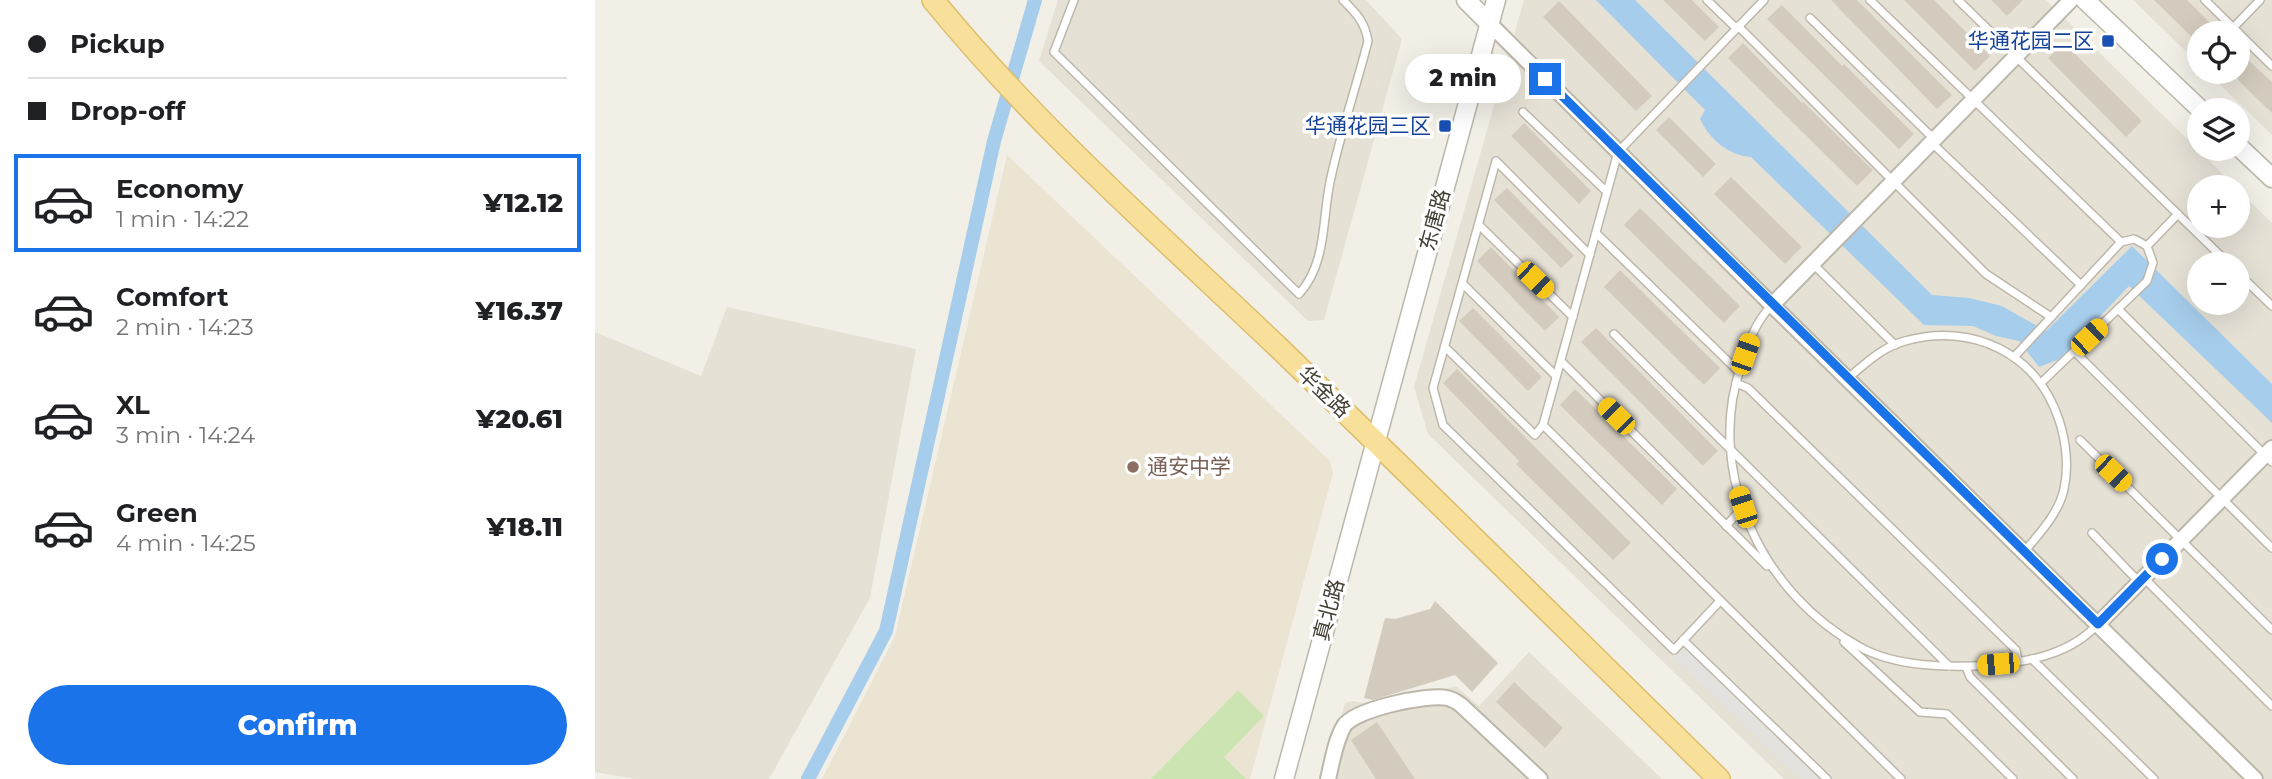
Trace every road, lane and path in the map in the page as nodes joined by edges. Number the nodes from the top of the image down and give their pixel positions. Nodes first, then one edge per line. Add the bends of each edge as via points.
1 (933, 0) edge
2 (1074, 0) edge
3 (1343, 0) edge
4 (1466, 0) edge
5 (1496, 0) edge
6 (1707, 0) edge
7 (1764, 0) edge
8 (1870, 0) edge
9 (1958, 0) edge
10 (2071, 0) edge
11 (2085, 0) edge
12 (2205, 0) edge
13 (2260, 0) edge
14 (1810, 18) dead end
15 (2226, 21) edge
16 (2240, 21) edge
17 (1490, 24) junction
18 (1737, 27) junction
19 (2250, 45) edge
20 (2016, 56) junction
21 (2272, 66) edge
22 (2188, 98) edge
23 (1972, 100) junction
24 (1523, 112) dead end
25 (1932, 140) junction
26 (1618, 152) junction
27 (2250, 157) edge
28 (2272, 178) edge
29 (1893, 180) junction
30 (1607, 192) junction
31 (2178, 214) junction
32 (1479, 225) junction
33 (1596, 233) junction
34 (2121, 242) junction
35 (2147, 246) junction
36 (2217, 252) edge
37 (1590, 255) junction
38 (1812, 263) junction
39 (1463, 284) junction
40 (2081, 285) junction
41 (2250, 285) edge
42 (1772, 305) junction
43 (2272, 306) edge
44 (2118, 309) junction
45 (1573, 317) junction
46 (2051, 317) junction
47 (1614, 334) dead end
48 (1895, 345) junction
49 (1445, 348) junction
50 (2074, 351) junction
51 (2015, 356) junction
52 (1561, 360) junction
53 (1739, 372) junction
54 (1556, 376) junction
55 (1847, 379) junction
56 (1736, 383) junction
57 (2042, 383) junction
58 (1543, 425) junction
59 (2080, 440) dead end
60 (1374, 441) junction
61 (1729, 448) junction
62 (2270, 454) edge
63 (2223, 498) junction
64 (1743, 507) junction
65 (1726, 526) junction
66 (2092, 533) dead end
67 (2181, 540) junction
68 (2272, 548) edge
69 (2024, 552) junction
70 (2141, 580) junction
71 (1782, 581) junction
72 (1720, 601) junction
73 (2098, 624) junction
74 (1826, 626) junction
75 (2272, 630) edge
76 (1683, 640) junction
77 (1877, 655) junction
78 (2032, 659) junction
79 (2018, 661) junction
80 (1868, 663) junction
81 (1950, 666) junction
82 (1966, 667) junction
83 (2272, 706) edge
84 (1330, 778) edge
85 (1284, 779) edge
86 (1540, 779) edge
87 (1719, 779) edge
88 (1827, 779) edge
89 (1901, 779) edge
90 (2013, 779) edge
91 (2073, 779) edge
92 (2154, 779) edge
93 (2255, 779) edge

1 - 60 main road, 华金路 via 1032,111
2 - 3 lane via 1054,52 1299,294 1317,268 1330,183 1368,41 1361,19
4 - 17 street
5 - 17 street, 东唐路
6 - 18 lane
7 - 18 lane
8 - 23 lane
9 - 20 lane
10 - 20 street
11 - 22 street
12 - 15 lane
13 - 16 lane
14 - 25 lane
17 - 26 street
17 - 60 street, 东唐路
18 - 26 lane
18 - 29 lane
19 - 21 lane
20 - 23 street
20 - 31 lane
23 - 25 street
23 - 34 lane
24 - 30 lane
25 - 29 street
25 - 40 lane
26 - 30 lane
26 - 42 street
27 - 28 street
29 - 38 street
29 - 46 lane via 1986,274
30 - 33 lane
31 - 35 lane
31 - 36 lane
32 - 37 lane via 1496,161
32 - 39 lane
32 - 45 lane
33 - 37 lane
33 - 53 lane
34 - 35 lane via 2134,239
34 - 40 lane
35 - 44 lane via 2152,272
37 - 45 lane
38 - 42 street
38 - 48 lane
39 - 49 lane
39 - 54 lane
40 - 46 lane
41 - 43 lane
42 - 53 lane via 1751,337
42 - 55 street
44 - 50 lane
44 - 62 lane
45 - 52 lane
46 - 51 lane
47 - 61 lane
48 - 51 lane via 1931,335 1960,336
48 - 55 lane
49 - 58 lane via 1535,435
49 - 76 lane via 1433,388 1443,425 1674,650
50 - 57 lane
50 - 63 lane
51 - 57 lane
52 - 54 lane
52 - 65 lane
53 - 56 lane
54 - 58 lane
55 - 69 street
56 - 61 lane
56 - 79 lane via 1748,388 2016,650
57 - 69 lane via 2064,435 2064,490 2054,513
58 - 72 lane
59 - 67 lane
60 - 85 street, 真北路
60 - 87 main road, 华金路
61 - 64 lane
61 - 81 lane
62 - 63 street
63 - 67 street
63 - 68 lane
64 - 65 lane
64 - 71 lane via 1762,554
65 - 71 lane
66 - 70 lane
67 - 70 street
67 - 75 lane
69 - 73 street
70 - 73 street
70 - 83 lane
71 - 74 lane
72 - 76 lane
72 - 89 lane
73 - 78 lane via 2085,638
73 - 93 street
74 - 77 lane
74 - 80 lane
76 - 88 lane
77 - 80 lane
77 - 81 lane
78 - 79 lane
78 - 92 lane
79 - 82 lane
80 - 90 lane via 1920,712 1947,714
81 - 82 lane
82 - 91 lane via 1970,677
84 - 86 street via 1344,726 1354,717 1369,709 1436,697 1461,705

